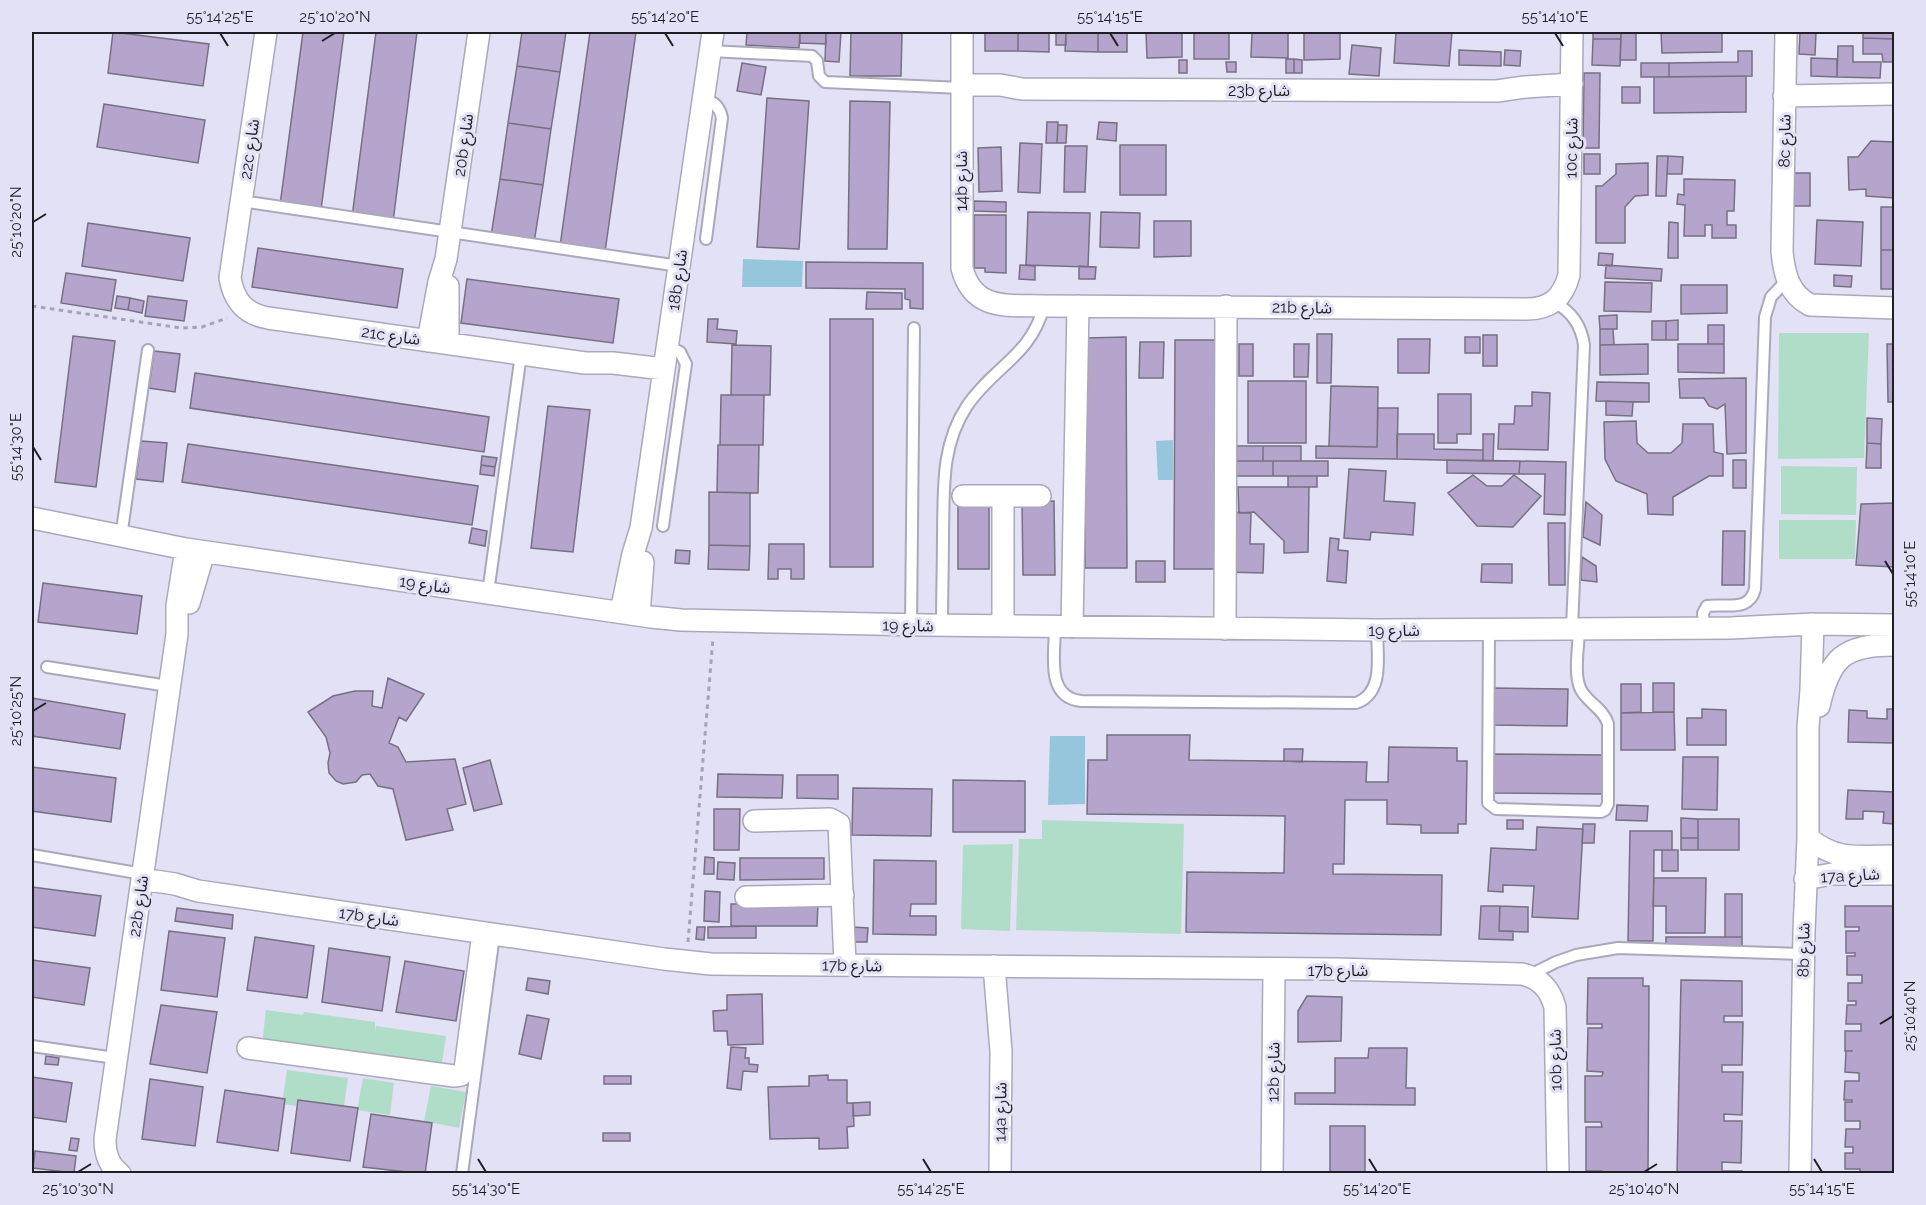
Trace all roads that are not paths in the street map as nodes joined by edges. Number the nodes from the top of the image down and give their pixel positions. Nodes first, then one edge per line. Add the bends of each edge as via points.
1 (266, 32) edge
2 (479, 32) edge
3 (962, 32) edge
4 (1572, 32) edge
5 (1786, 32) edge
6 (711, 41) edge
7 (1785, 88) junction
8 (962, 91) junction
9 (1572, 92) junction
10 (1894, 94) edge
11 (703, 99) junction
12 (242, 201) junction
13 (450, 232) junction
14 (706, 239) dead end
15 (679, 266) junction
16 (1787, 280) junction
17 (1554, 303) junction
18 (1006, 304) joint
19 (1044, 306) junction
20 (1078, 306) junction
21 (1226, 306) junction
22 (1894, 309) edge
23 (245, 310) joint
24 (914, 328) dead end
25 (438, 342) junction
26 (668, 346) junction
27 (148, 350) dead end
28 (521, 354) junction
29 (663, 378) junction
30 (963, 496) dead end
31 (1003, 496) junction
32 (1040, 496) dead end
33 (32, 519) edge
34 (663, 526) dead end
35 (73, 528) junction
36 (32, 530) edge
37 (121, 537) junction
38 (195, 551) junction
39 (488, 593) junction
40 (630, 614) junction
41 (911, 625) junction
42 (942, 625) junction
43 (1894, 625) edge
44 (1003, 626) junction
45 (1063, 626) junction
46 (1576, 628) junction
47 (1704, 628) junction
48 (1225, 629) junction
49 (1805, 629) junction
50 (1377, 630) junction
51 (1489, 630) junction
52 (1894, 639) edge
53 (1894, 645) edge
54 (47, 667) dead end
55 (168, 686) junction
56 (1808, 727) junction
57 (754, 821) dead end
58 (1808, 838) junction
59 (32, 855) edge
60 (1894, 856) edge
61 (1894, 873) edge
62 (1805, 879) junction
63 (142, 882) junction
64 (843, 895) junction
65 (746, 897) dead end
66 (488, 934) junction
67 (1803, 954) junction
68 (845, 964) junction
69 (1003, 967) junction
70 (1274, 970) junction
71 (1520, 974) junction
72 (32, 1046) edge
73 (248, 1048) dead end
74 (115, 1058) junction
75 (120, 1173) edge
76 (462, 1173) edge
77 (1000, 1173) edge
78 (1272, 1173) edge
79 (1557, 1173) edge
80 (1800, 1173) edge

1 - 12 street, 22c شارع
2 - 13 street, 20b شارع
3 - 8 street, 14b شارع
4 - 9 street, 10c شارع
5 - 7 street, 8c شارع
6 - 8 lane via 812,56 825,82
6 - 11 street, 18b شارع
7 - 10 street
7 - 16 street, 8c شارع via 1782,251
8 - 9 street, 23b شارع via 1497,91 1525,87
8 - 18 street, 14b شارع via 962,268 972,291 982,299
9 - 17 street, 10c شارع via 1570,264 1567,285
11 - 14 lane via 714,102 722,118
11 - 15 street, 18b شارع
12 - 13 lane
12 - 23 street, 22c شارع via 230,279 237,301
13 - 15 lane
13 - 25 street, 20b شارع
15 - 26 street, 18b شارع
16 - 22 street via 1799,300 1810,305
16 - 47 lane via 1771,297 1765,317 1755,589 1751,600 1741,605 1707,606 1703,613
17 - 21 street, 21b شارع via 1536,309
17 - 46 lane via 1578,324 1584,345
18 - 19 street, 21b شارع
19 - 20 street, 21b شارع
19 - 42 lane via 1030,340 980,389 951,437 944,473
20 - 21 street, 21b شارع
20 - 45 street
21 - 48 street
23 - 25 street, 21c شارع via 268,318
24 - 41 lane
25 - 28 street, 21c شارع
26 - 29 street, 18b شارع
26 - 34 lane via 680,352 686,364
27 - 37 lane
28 - 29 street, 21c شارع via 613,363
28 - 39 lane
29 - 40 street, 18b شارع via 641,528 635,545
30 - 31 street
31 - 32 street
31 - 44 street
33 - 35 street, شارع 19
35 - 36 street, شارع 19
35 - 37 street, شارع 19
37 - 38 street, شارع 19
38 - 39 street, شارع 19
38 - 55 street, 22b شارع via 177,606 177,634
39 - 40 street, شارع 19
40 - 41 street, شارع 19 via 714,621
41 - 42 street, شارع 19
42 - 44 street, شارع 19
43 - 49 street, شارع 19
44 - 45 street, شارع 19
45 - 48 street, شارع 19
45 - 50 lane via 1056,686 1071,700 1081,701 1356,703 1369,696 1376,683
46 - 47 street, شارع 19
46 - 51 street, شارع 19
46 - 51 lane via 1579,683 1608,724 1608,804 1601,812 1496,809 1488,803
47 - 49 street, شارع 19
48 - 50 street, شارع 19
49 - 52 street, شارع 19
49 - 56 street, 8b شارع via 1801,693
50 - 51 street, شارع 19
53 - 56 street via 1862,648 1840,660 1825,681 1818,709
54 - 55 lane
55 - 63 street, 22b شارع
56 - 58 street, 8b شارع
57 - 64 street via 836,821 840,827
58 - 60 street, 17a شارع via 1839,856
58 - 62 street, 8b شارع
59 - 63 lane
61 - 62 street, 17a شارع via 1832,874
62 - 67 street, 8b شارع
63 - 66 street, 17b شارع
63 - 74 street, 22b شارع
64 - 65 street
64 - 68 street
66 - 68 street, 17b شارع via 686,962
66 - 73 street via 465,1069 460,1075
66 - 76 lane
67 - 71 lane via 1618,948 1576,955
67 - 80 street, 8b شارع
68 - 69 street, 17b شارع
69 - 70 street, 17b شارع
69 - 77 street, 14a شارع via 998,1028
70 - 71 street, 17b شارع
70 - 78 street, 12b شارع
71 - 79 street, 10b شارع via 1547,988 1555,1007
72 - 74 lane
74 - 75 street, 22b شارع via 105,1150

